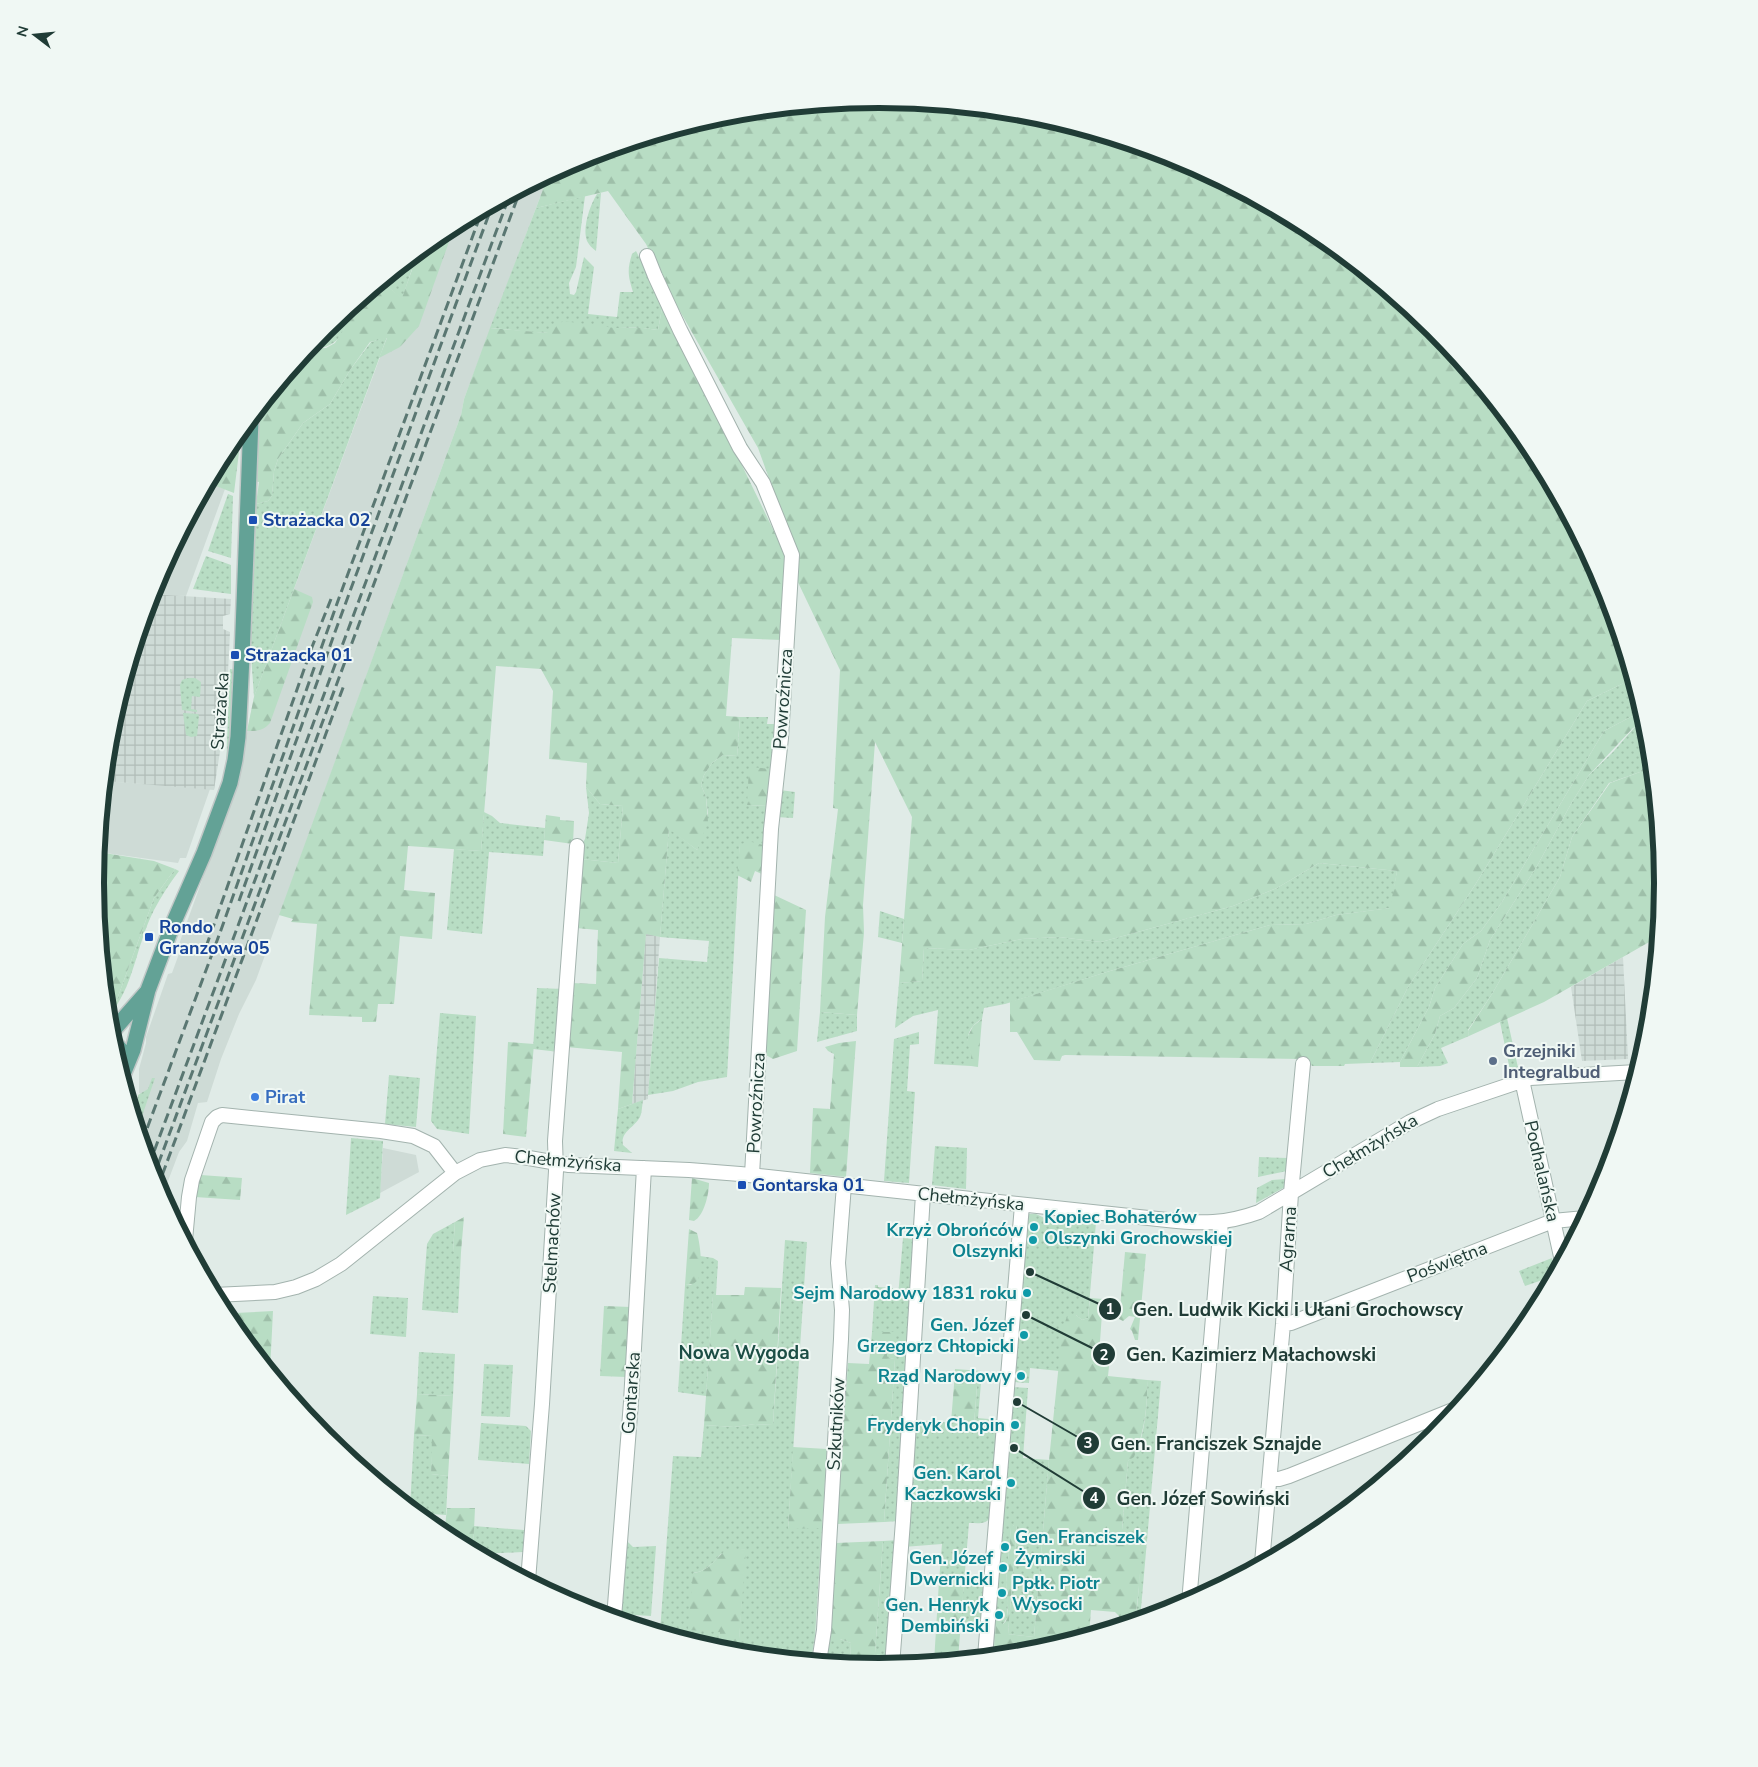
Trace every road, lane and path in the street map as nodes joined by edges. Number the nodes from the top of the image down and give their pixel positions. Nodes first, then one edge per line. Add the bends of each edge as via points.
1 (647, 256) dead end
2 (251, 430) edge
3 (577, 846) dead end
4 (148, 990) junction
5 (117, 1026) edge
6 (1303, 1064) dead end
7 (126, 1066) edge
8 (1631, 1072) edge
9 (1522, 1080) junction
10 (556, 1164) junction
11 (644, 1168) junction
12 (455, 1172) junction
13 (752, 1175) junction
14 (844, 1185) junction
15 (1291, 1193) junction
16 (923, 1194) junction
17 (1022, 1204) junction
18 (1577, 1219) edge
19 (1553, 1221) junction
20 (1221, 1222) junction
21 (186, 1229) edge
22 (1560, 1252) edge
23 (222, 1295) edge
24 (1283, 1324) junction
25 (1445, 1413) edge
26 (1270, 1478) junction
27 (1263, 1557) edge
28 (528, 1575) edge
29 (1190, 1594) edge
30 (614, 1612) edge
31 (985, 1651) edge
32 (820, 1656) edge
33 (893, 1658) edge

1 - 13 street, Powroźnicza via 731,431 763,483 792,555 782,738 771,829
2 - 4 main road, Strażacka via 235,760 206,848
3 - 10 street, Stelmachów via 555,1140
4 - 5 main road, Strażacka
4 - 7 main road, Strażacka
6 - 15 street, Agrarna
8 - 9 street, Chełmżyńska
9 - 15 street, Chełmżyńska via 1418,1116
9 - 19 street, Podhalańska
10 - 11 street, Chełmżyńska
10 - 12 street, Chełmżyńska via 518,1156 497,1156 474,1162
10 - 28 street, Stelmachów
11 - 13 street, Chełmżyńska
11 - 30 street, Gontarska via 632,1393
12 - 21 street via 437,1149 413,1136 225,1115 217,1117 211,1124 192,1180
12 - 23 street, Chełmżyńska via 347,1259 316,1279 281,1291
13 - 14 street, Chełmżyńska
14 - 16 street, Chełmżyńska
14 - 32 street, Szkutników via 838,1263 841,1339
15 - 20 street, Chełmżyńska via 1259,1212
15 - 24 street, Agrarna
16 - 17 street, Chełmżyńska
16 - 33 street
17 - 20 street, Chełmżyńska via 1186,1222
17 - 31 street
18 - 19 street, Poświętna
19 - 22 street, Podhalańska
19 - 24 street, Poświętna
20 - 29 street
24 - 26 street, Agrarna
25 - 26 street via 1282,1478
26 - 27 street, Agrarna

